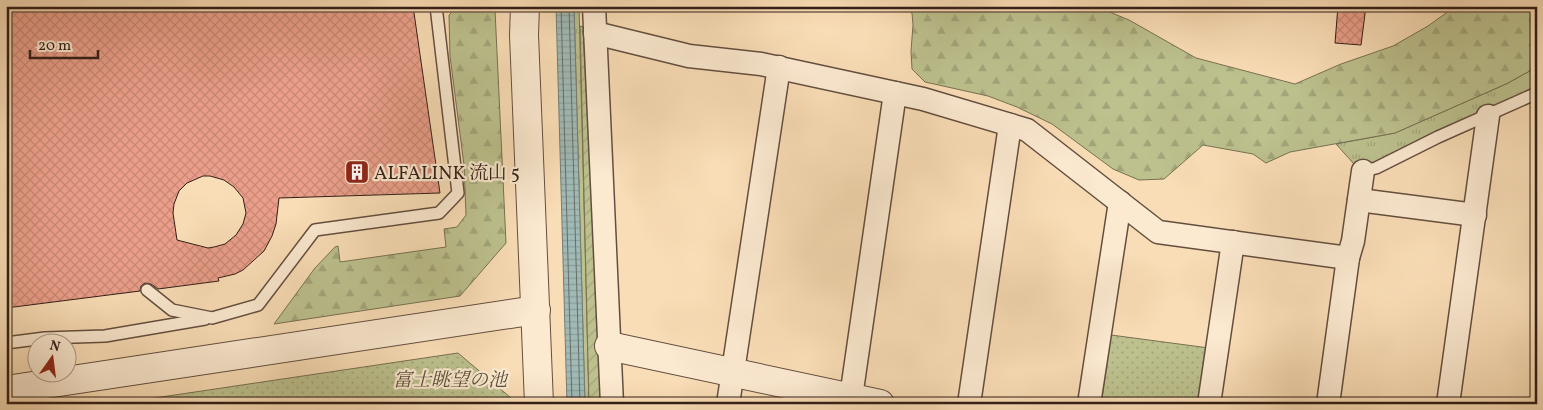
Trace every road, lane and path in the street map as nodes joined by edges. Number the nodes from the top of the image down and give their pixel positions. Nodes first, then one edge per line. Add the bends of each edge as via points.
1 (436, 6) edge
2 (525, 6) edge
3 (594, 6) edge
4 (595, 33) junction
5 (779, 67) junction
6 (895, 93) junction
7 (1537, 93) edge
8 (1488, 116) junction
9 (1010, 125) junction
10 (1363, 172) joint
11 (1358, 200) junction
12 (1120, 202) junction
13 (1475, 215) junction
14 (1233, 242) junction
15 (1348, 258) junction
16 (147, 290) dead end
17 (536, 310) junction
18 (212, 318) junction
19 (6, 343) edge
20 (609, 346) junction
21 (734, 371) junction
22 (6, 390) edge
23 (850, 400) edge
24 (539, 404) edge
25 (612, 404) edge
26 (728, 404) edge
27 (880, 404) edge
28 (969, 404) edge
29 (1089, 404) edge
30 (1209, 404) edge
31 (1328, 404) edge
32 (1448, 404) edge

1 - 18 lane via 458,193 439,213 315,230 258,305
2 - 17 street
3 - 4 street
4 - 5 street via 689,56
4 - 20 street
5 - 6 street
5 - 21 street
6 - 9 street
6 - 23 street
7 - 8 lane
8 - 10 lane
8 - 13 street
9 - 12 street via 1028,130
9 - 28 street
10 - 11 street
11 - 13 street
11 - 15 street
12 - 14 street via 1158,232
12 - 29 street
13 - 32 street
14 - 15 street
14 - 30 street
15 - 31 street
16 - 18 lane via 172,310
17 - 22 street
17 - 24 street
18 - 19 lane via 105,336
20 - 21 street
20 - 25 street
21 - 23 street
21 - 26 street
23 - 27 street

